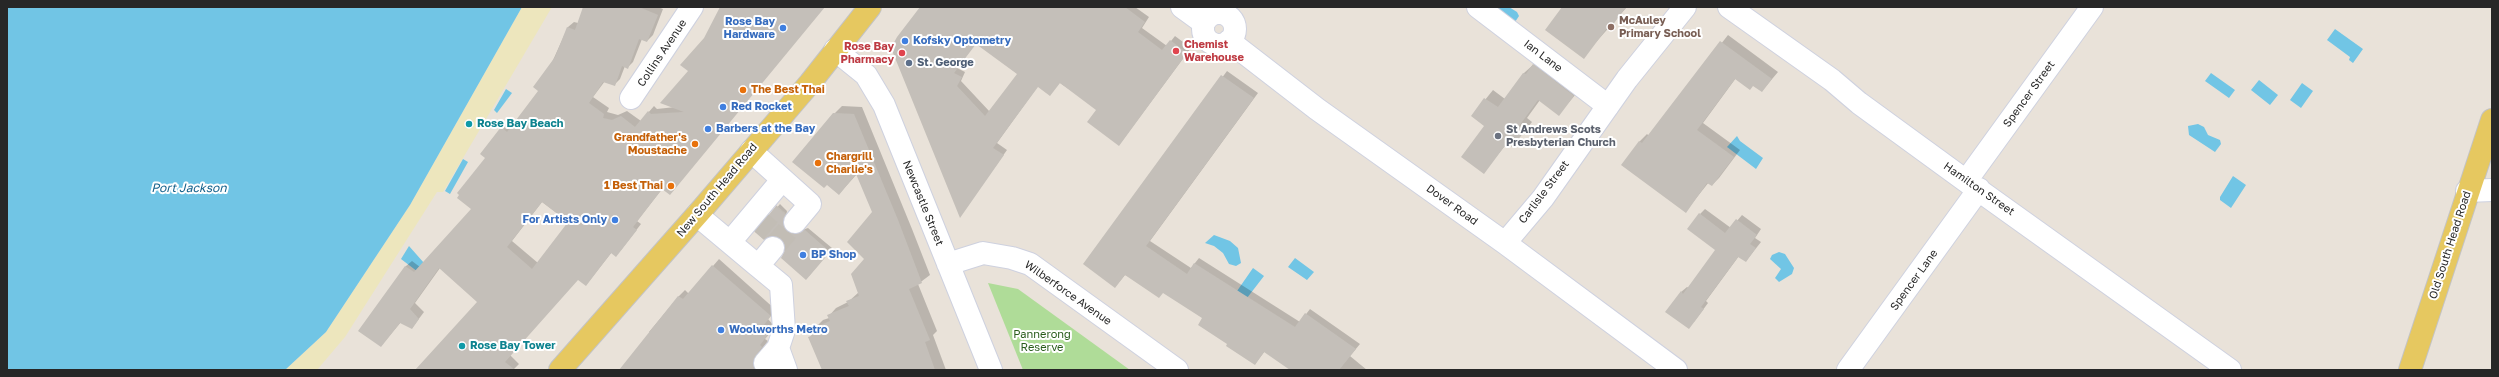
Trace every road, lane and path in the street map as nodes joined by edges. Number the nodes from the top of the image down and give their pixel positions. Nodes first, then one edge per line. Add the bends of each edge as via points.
1 (692, 7) edge
2 (870, 7) edge
3 (1182, 7) edge
4 (1478, 7) edge
5 (1685, 7) edge
6 (1729, 7) edge
7 (2092, 7) edge
8 (1232, 11) edge
9 (1204, 23) junction
10 (1229, 41) junction
11 (835, 50) junction
12 (631, 98) dead end
13 (1608, 106) junction
14 (2492, 120) edge
15 (750, 151) junction
16 (1973, 185) junction
17 (791, 187) junction
18 (2492, 190) edge
19 (2467, 191) junction
20 (786, 214) tunnel mouth
21 (697, 215) junction
22 (764, 240) tunnel mouth
23 (1505, 243) junction
24 (744, 254) junction
25 (948, 264) junction
26 (560, 370) edge
27 (786, 370) edge
28 (991, 370) edge
29 (1176, 370) edge
30 (1676, 370) edge
31 (1848, 370) edge
32 (2230, 370) edge
33 (2410, 370) edge

1 - 12 street, Collins Avenue
2 - 11 main road, New South Head Road
3 - 9 street
4 - 13 street, Ian Lane
5 - 13 street, Carlisle Street
6 - 16 street, Hamilton Street
7 - 16 street, Spencer Street
8 - 9 street via 1211,15
8 - 10 street via 1235,28
9 - 10 street via 1203,33 1209,41 1218,45
10 - 23 street, Dover Road via 1317,109
11 - 15 main road, New South Head Road
11 - 25 street, Newcastle Street via 866,75 884,105
13 - 23 street, Carlisle Street via 1543,198
14 - 19 main road, Old South Head Road
15 - 17 street
15 - 21 main road, New South Head Road
16 - 31 street, Spencer Lane
16 - 32 street, Hamilton Street
17 - 20 street
17 - 24 street
18 - 19 street
19 - 33 main road, Old South Head Road
21 - 24 street
21 - 26 main road, New South Head Road
22 - 24 street
23 - 30 street, Dover Road
24 - 27 street via 781,285 784,330 772,356
25 - 28 street, Newcastle Street
25 - 29 street, Wilberforce Avenue via 983,253 1030,264

